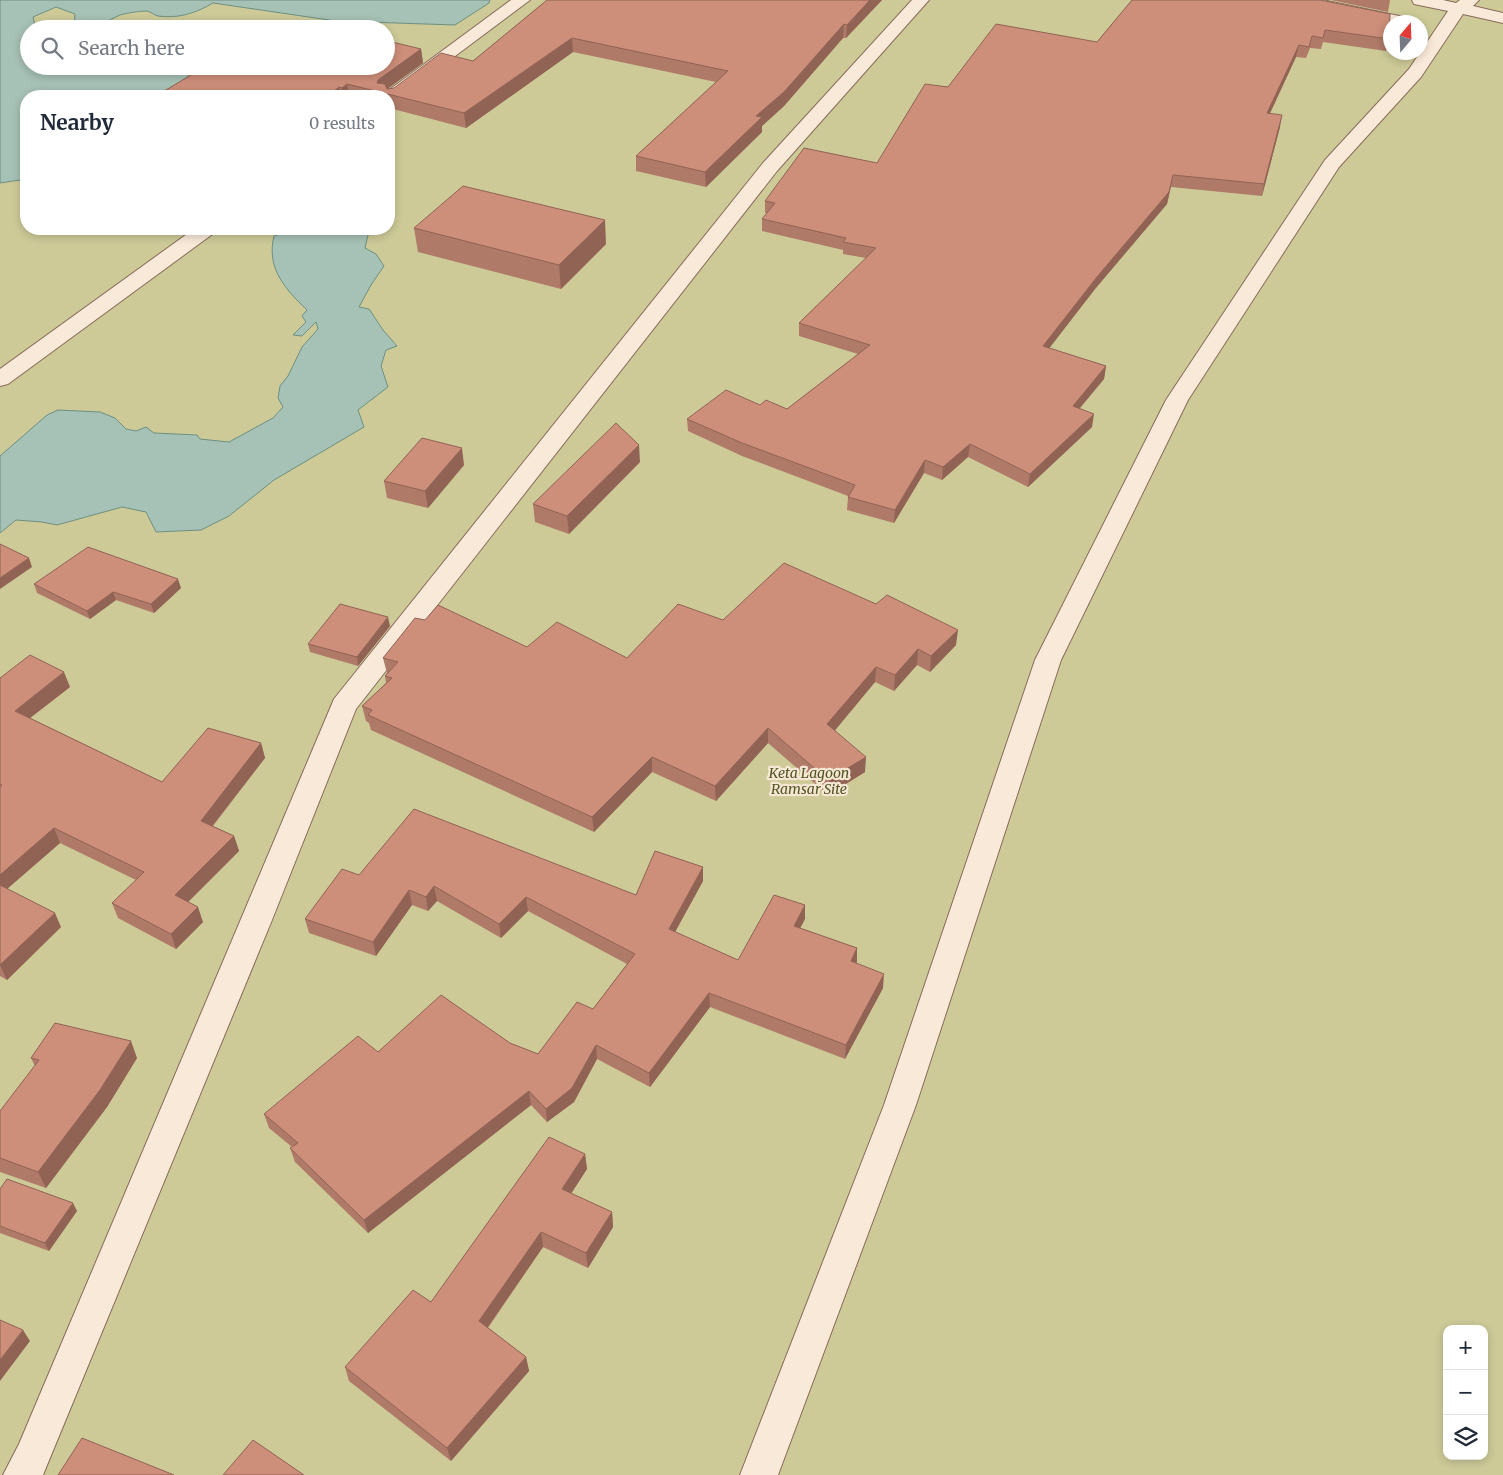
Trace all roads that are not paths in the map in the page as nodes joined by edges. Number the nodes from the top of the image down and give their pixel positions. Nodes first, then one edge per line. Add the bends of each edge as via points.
1 (522, 0) edge
2 (922, 0) edge
3 (1298, 0) edge
4 (1420, 0) edge
5 (1450, 17) edge
6 (1383, 18) edge
7 (1503, 18) edge
8 (395, 92) edge
9 (199, 235) edge
10 (0, 379) edge
11 (22, 1475) edge
12 (759, 1475) edge

1 - 8 street
2 - 11 street via 770,167 344,706
3 - 6 street
4 - 5 street
5 - 7 street
5 - 12 street via 1415,73 1332,164 1177,400 1048,660 900,1105
9 - 10 street

